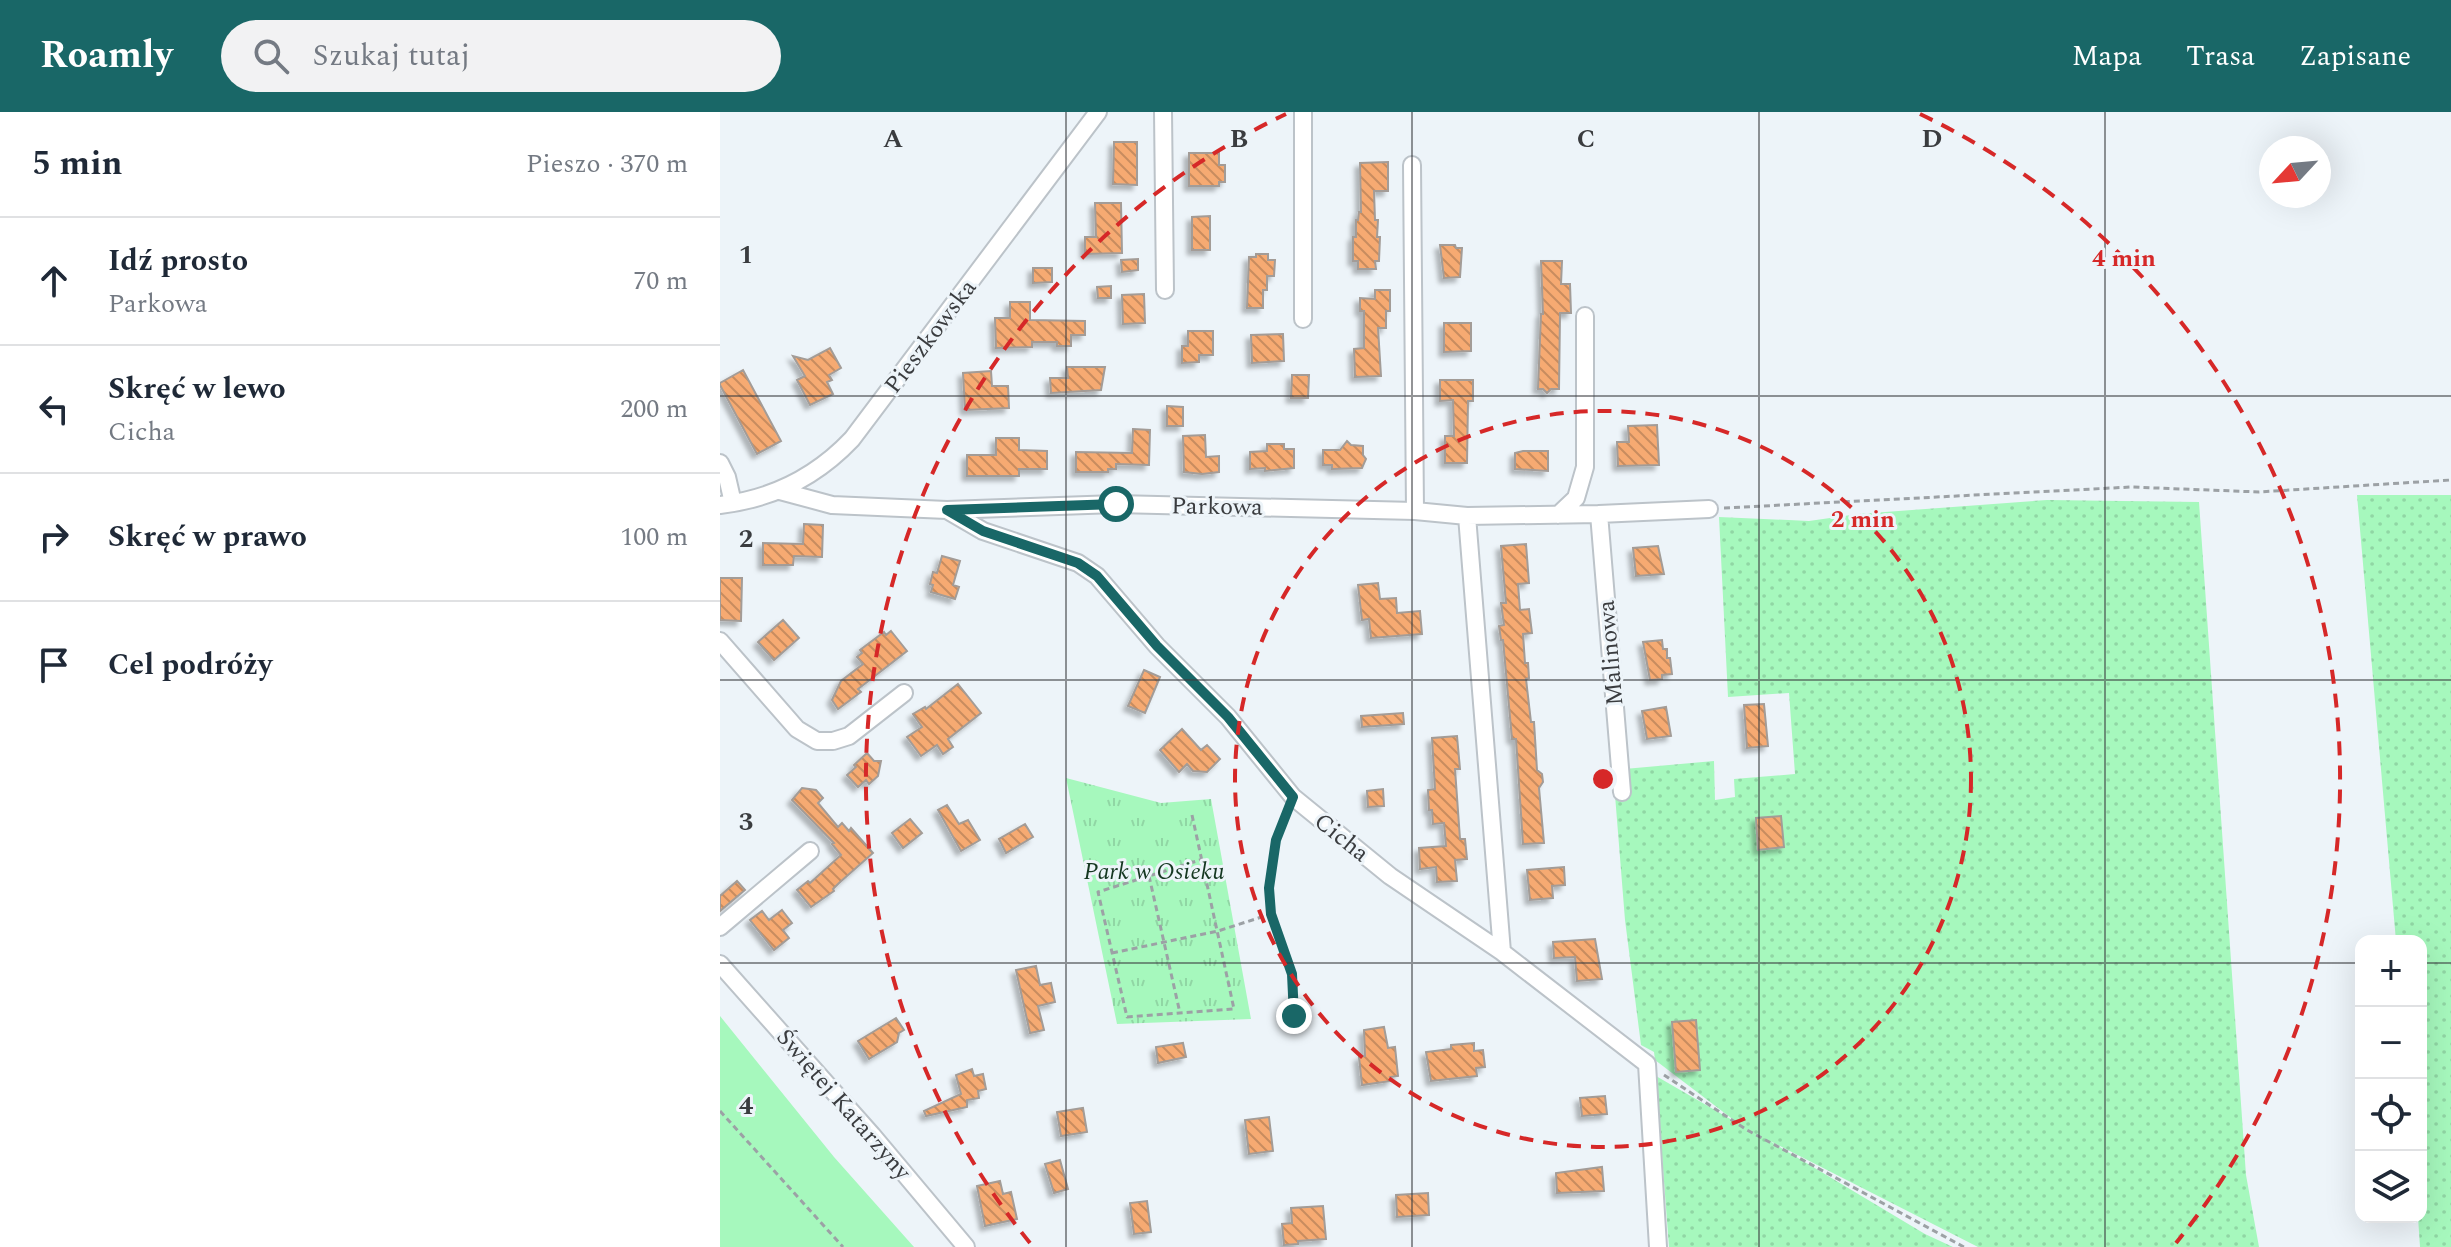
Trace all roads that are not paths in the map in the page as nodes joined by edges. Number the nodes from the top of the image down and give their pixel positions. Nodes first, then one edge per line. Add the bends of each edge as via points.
1 (1098, 112) edge
2 (1163, 112) edge
3 (1303, 112) edge
4 (1412, 165) dead end
5 (1165, 290) dead end
6 (1585, 316) dead end
7 (1303, 319) dead end
8 (720, 463) edge
9 (780, 491) junction
10 (726, 504) edge
11 (1709, 509) road end
12 (947, 510) junction
13 (1415, 511) junction
14 (1599, 514) junction
15 (1558, 515) junction
16 (1467, 516) junction
17 (720, 641) edge
18 (904, 693) dead end
19 (1622, 792) dead end
20 (810, 851) dead end
21 (720, 927) edge
22 (1502, 952) junction
23 (720, 964) edge
24 (966, 1247) edge
25 (1658, 1247) edge

1 - 9 street, Pieszkowska via 852,439 818,469
2 - 5 street
3 - 7 street
4 - 13 street
6 - 15 street via 1585,467 1576,498
8 - 10 street via 727,477
9 - 10 street, Pieszkowska
9 - 12 street, Parkowa via 832,505
11 - 14 street, Parkowa
12 - 13 street, Parkowa via 1116,504
12 - 22 street, Cicha via 983,531 1078,563 1097,576 1228,717 1293,797 1390,876
13 - 16 street, Parkowa
14 - 15 street, Parkowa
14 - 19 street, Malinowa
15 - 16 street, Parkowa
16 - 22 street
17 - 18 street via 797,729 817,741 849,736
20 - 21 street
22 - 25 street, Cicha via 1647,1064
23 - 24 street, Świętej Katarzyny

